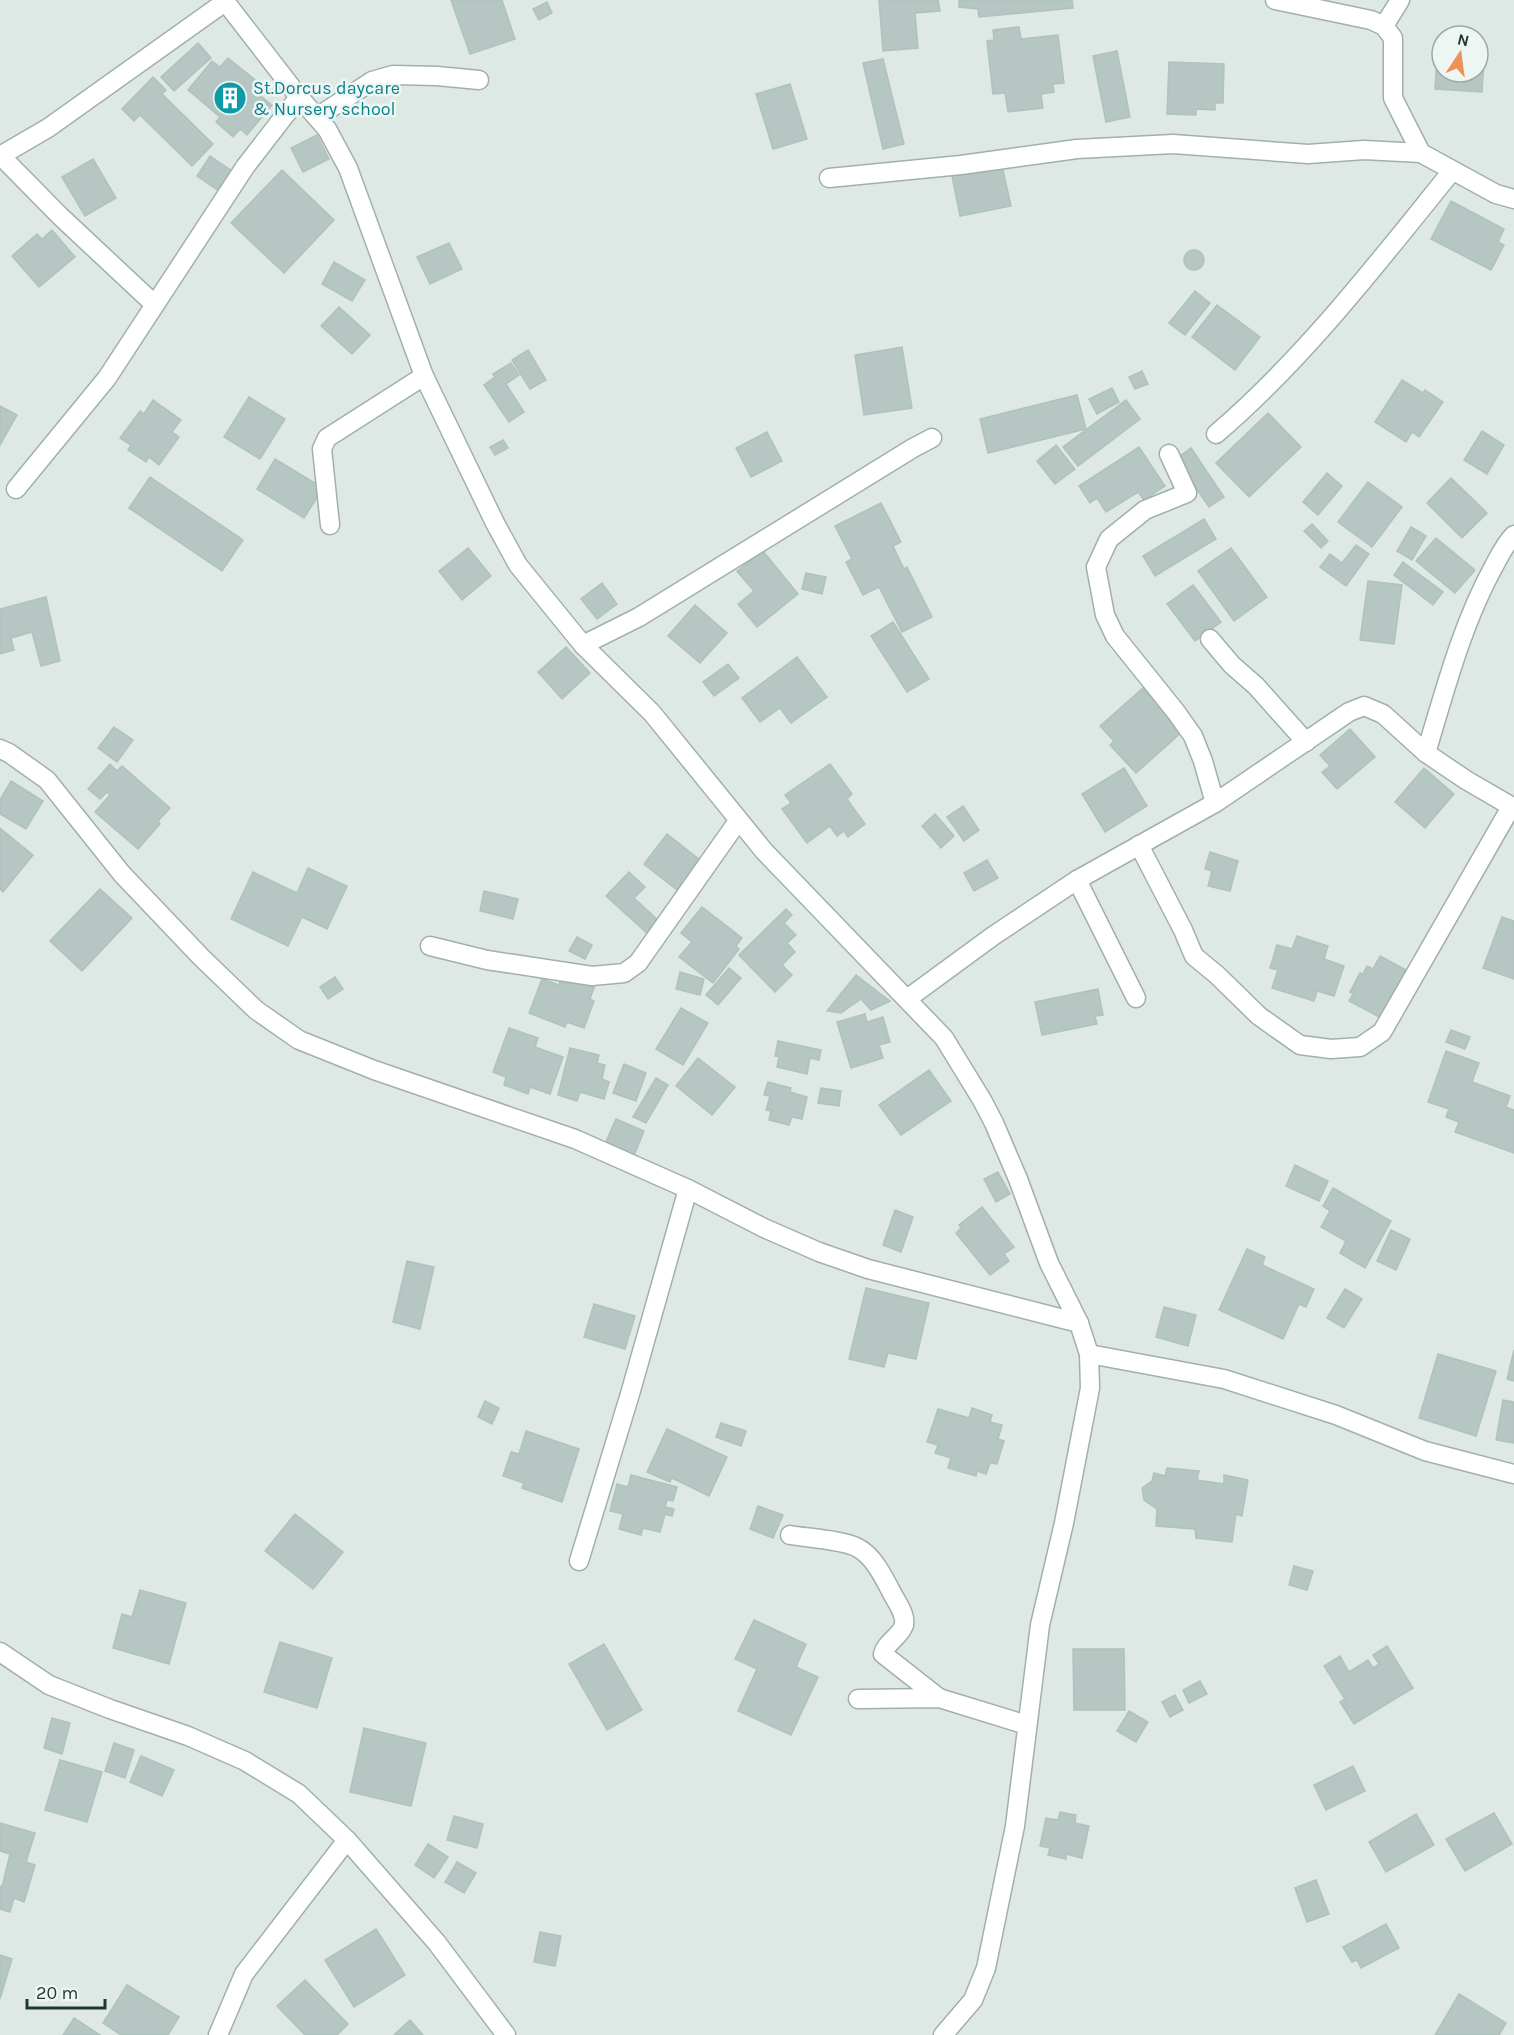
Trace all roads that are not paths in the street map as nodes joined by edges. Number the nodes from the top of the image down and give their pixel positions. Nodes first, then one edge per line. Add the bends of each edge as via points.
1 (1275, 0) edge
2 (1400, 0) edge
3 (224, 1) edge
4 (1384, 26) junction
5 (479, 80) dead end
6 (299, 97) junction
7 (316, 117) junction
8 (1421, 153) junction
9 (1, 156) edge
10 (1452, 171) junction
11 (829, 178) dead end
12 (1514, 199) edge
13 (154, 304) junction
14 (424, 376) junction
15 (1216, 434) dead end
16 (932, 438) dead end
17 (1169, 454) dead end
18 (16, 489) dead end
19 (330, 525) dead end
20 (1514, 535) edge
21 (1210, 639) dead end
22 (583, 645) junction
23 (1306, 742) junction
24 (0, 749) edge
25 (1426, 753) junction
26 (1215, 803) junction
27 (1512, 808) edge
28 (738, 822) junction
29 (1139, 845) junction
30 (1077, 880) junction
31 (430, 946) dead end
32 (1136, 998) dead end
33 (907, 999) junction
34 (688, 1188) junction
35 (1079, 1323) junction
36 (1089, 1354) junction
37 (1514, 1474) edge
38 (790, 1535) dead end
39 (579, 1561) dead end
40 (0, 1652) edge
41 (939, 1698) junction
42 (858, 1699) dead end
43 (1027, 1725) junction
44 (347, 1840) junction
45 (218, 2035) edge
46 (506, 2035) edge
47 (943, 2035) edge

1 - 4 street
2 - 4 street
3 - 6 street
3 - 9 street via 48,128
4 - 8 street via 1393,38 1393,98
5 - 7 street via 393,75 372,81
6 - 7 street
6 - 13 street via 245,167
7 - 14 street via 348,168
8 - 10 street
8 - 11 street via 1364,150 1308,154 1173,144 1077,149
9 - 13 street
10 - 12 street
10 - 15 street via 1348,298 1252,403
13 - 18 street via 107,378
14 - 19 street via 327,438 322,449
14 - 22 street via 518,565
16 - 22 street via 639,617
17 - 26 street via 1187,493 1145,510 1109,539 1096,567 1105,615 1115,636 1193,736
20 - 25 street via 1485,582 1472,614
21 - 23 street
22 - 28 street via 652,713
23 - 25 street via 1364,706 1383,714
23 - 26 street
24 - 34 street via 47,780 122,874 201,957 256,1010 299,1040 575,1139
25 - 27 street
26 - 29 street
27 - 29 street via 1382,1032 1360,1047 1300,1045 1259,1016 1194,956
28 - 31 street via 638,963 624,973 592,976 487,960
28 - 33 street
29 - 30 street
30 - 32 street
30 - 33 street
33 - 35 street via 944,1038 982,1100 1018,1179 1049,1263
34 - 35 street via 819,1252
34 - 39 street
35 - 36 street
36 - 37 street via 1224,1379 1336,1414 1425,1451
36 - 43 street via 1086,1416 1040,1625
38 - 41 street via 858,1548 871,1559 904,1617 900,1633 883,1654
40 - 44 street via 49,1685 245,1761 299,1794
41 - 42 street
41 - 43 street
43 - 47 street via 1015,1826 986,1968 973,2000
44 - 45 street via 244,1974
44 - 46 street via 437,1943

